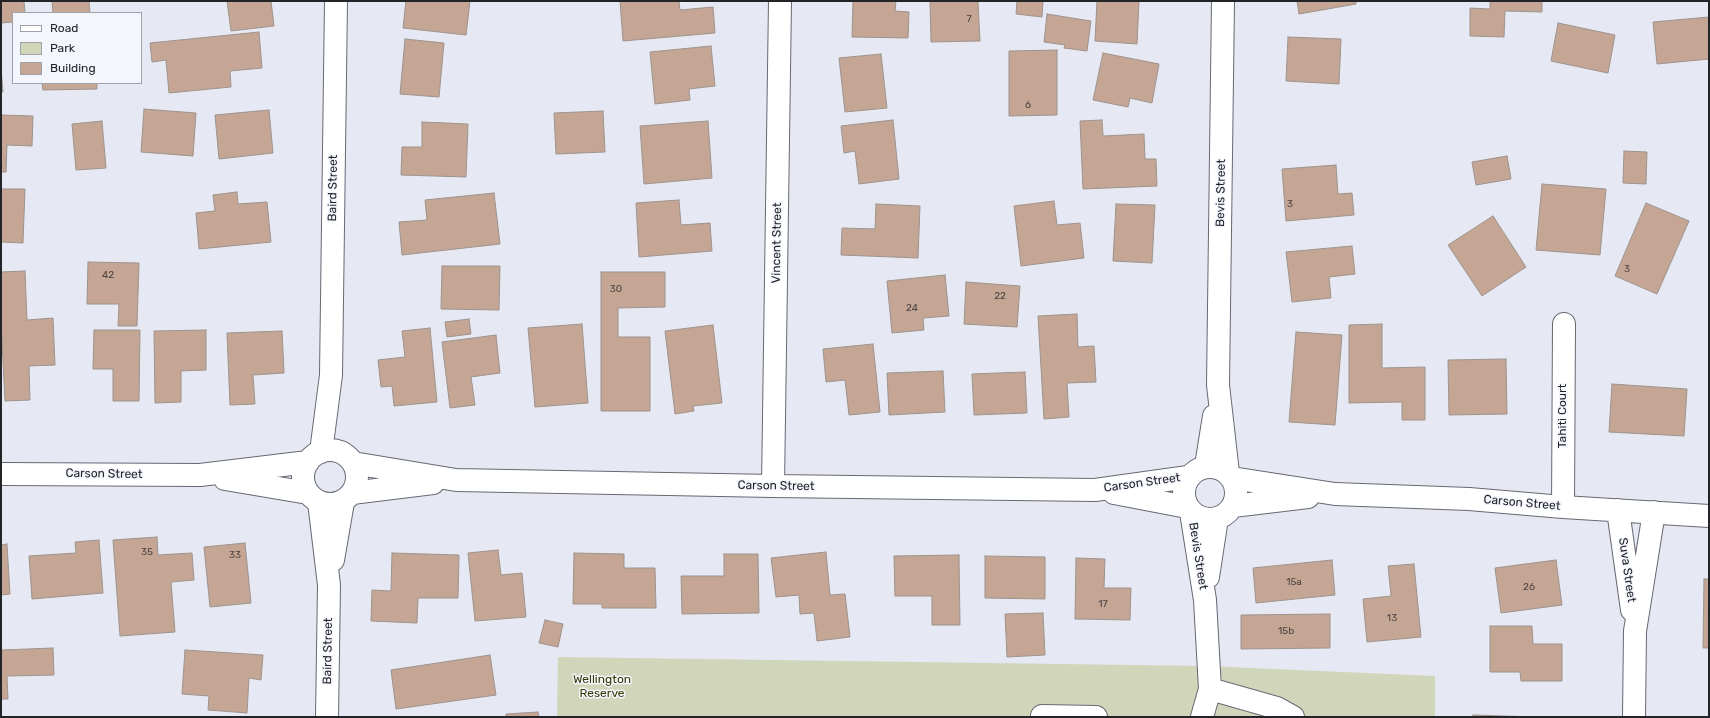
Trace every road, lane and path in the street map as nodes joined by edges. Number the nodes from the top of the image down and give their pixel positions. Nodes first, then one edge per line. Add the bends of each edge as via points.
1 (336, 1) edge
2 (780, 1) edge
3 (1223, 1) edge
4 (1564, 324) dead end
5 (331, 375) junction
6 (1218, 385) junction
7 (315, 457) junction
8 (348, 458) junction
9 (1197, 472) junction
10 (3, 473) edge
11 (200, 475) junction
12 (1230, 475) junction
13 (456, 480) junction
14 (774, 486) junction
15 (1095, 490) junction
16 (1335, 494) junction
17 (314, 498) junction
18 (347, 498) junction
19 (1563, 507) junction
20 (1189, 509) junction
21 (1618, 510) junction
22 (1225, 512) junction
23 (1654, 512) junction
24 (1709, 516) edge
25 (329, 585) junction
26 (1205, 600) junction
27 (1635, 630) junction
28 (1210, 689) junction
29 (1042, 716) edge
30 (327, 717) edge
31 (1096, 717) edge
32 (1202, 717) edge
33 (1293, 717) edge
34 (1634, 717) edge

1 - 5 street, Baird Street
2 - 14 street, Vincent Street
3 - 6 street, Bevis Street
4 - 19 street, Tahiti Court
5 - 7 street, Baird Street
5 - 8 street, Baird Street
6 - 9 street, Bevis Street
6 - 12 street, Bevis Street
7 - 8 street via 335,450
7 - 11 street, Carson Street
7 - 17 street via 304,469 303,477 304,486
8 - 13 street, Carson Street
8 - 18 street via 357,470 358,478
9 - 12 street via 1214,466
9 - 15 street, Carson Street
9 - 20 street via 1183,492
10 - 11 street, Carson Street
11 - 17 street, Carson Street
12 - 16 street, Carson Street
12 - 22 street via 1236,492
13 - 14 street, Carson Street
13 - 18 street, Carson Street
14 - 15 street, Carson Street
15 - 20 street, Carson Street
16 - 19 street, Carson Street via 1469,499
16 - 22 street, Carson Street
17 - 18 street via 327,505
17 - 25 street, Baird Street
18 - 25 street, Baird Street
19 - 21 street, Carson Street
20 - 22 street via 1199,517 1207,519
20 - 26 street, Bevis Street
21 - 23 street, Carson Street
21 - 27 street, Suva Street
22 - 26 street, Bevis Street
23 - 24 street, Carson Street
23 - 27 street, Suva Street
25 - 30 street, Baird Street
26 - 28 street, Bevis Street
27 - 34 street, Suva Street
28 - 32 street, Bevis Street
28 - 33 street via 1278,708
29 - 31 street

